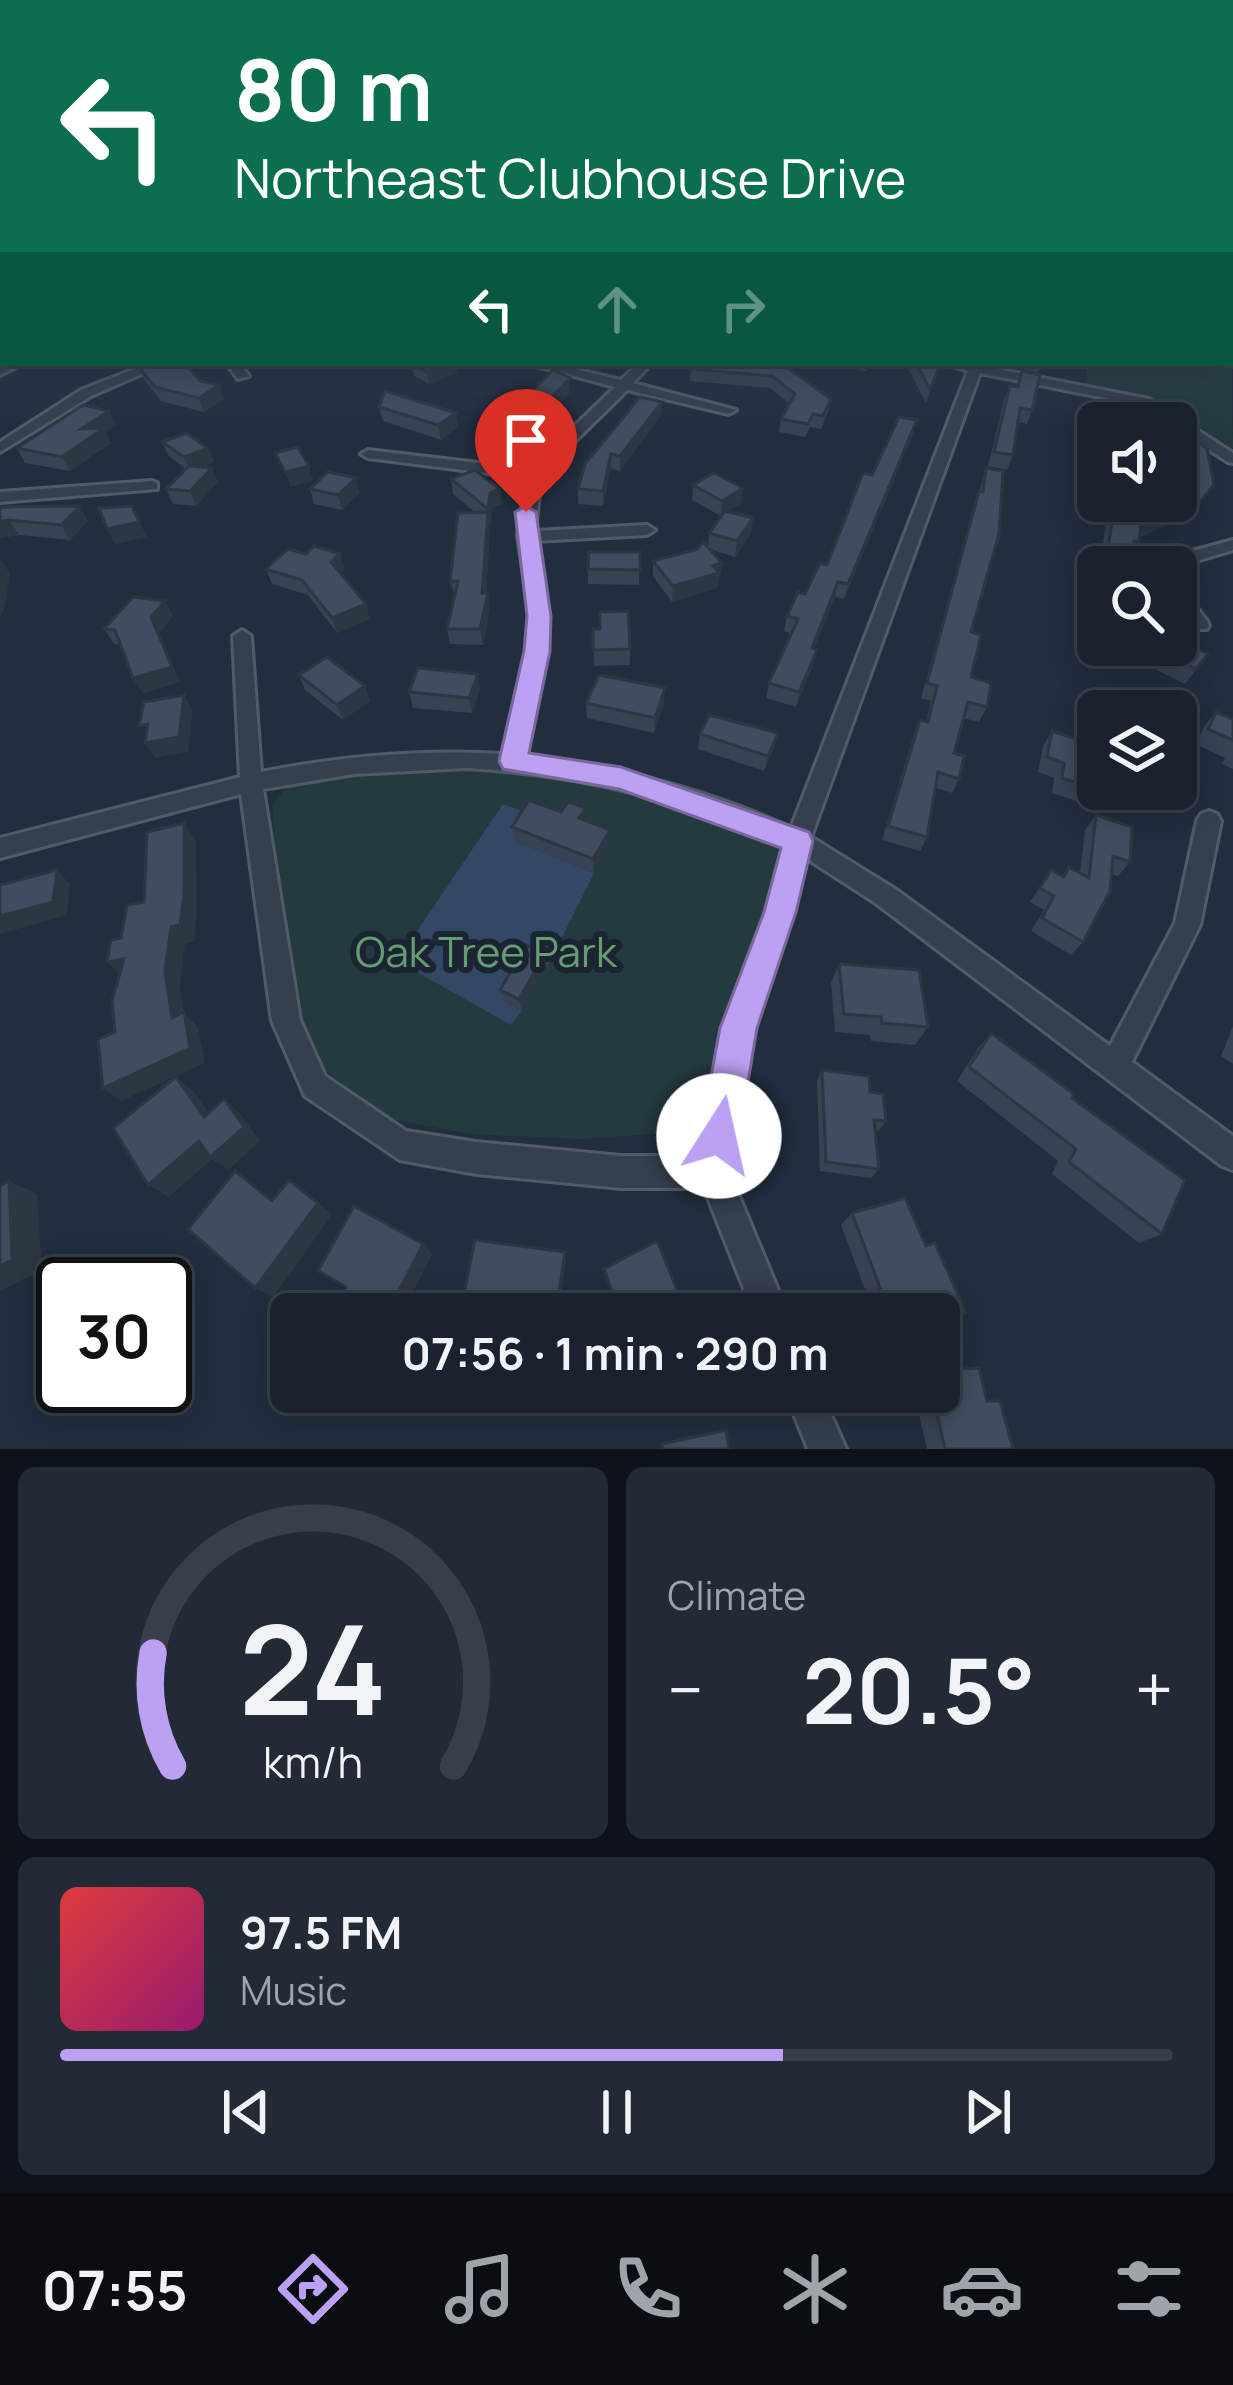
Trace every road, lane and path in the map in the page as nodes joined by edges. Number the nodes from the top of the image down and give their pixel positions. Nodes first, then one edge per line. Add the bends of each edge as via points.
1 (154, 366) edge
2 (235, 366) edge
3 (544, 366) edge
4 (643, 366) edge
5 (976, 366) edge
6 (981, 366) edge
7 (243, 376) dead end
8 (623, 386) junction
9 (729, 410) dead end
10 (0, 448) edge
11 (368, 454) dead end
12 (1233, 459) edge
13 (534, 474) junction
14 (152, 486) dead end
15 (0, 496) edge
16 (647, 530) dead end
17 (526, 536) junction
18 (1233, 545) edge
19 (1197, 555) edge
20 (1197, 621) edge
21 (1200, 625) dead end
22 (242, 636) dead end
23 (513, 761) junction
24 (251, 783) junction
25 (1209, 821) dead end
26 (798, 841) junction
27 (0, 848) edge
28 (1114, 1067) junction
29 (1233, 1155) edge
30 (713, 1172) junction
31 (762, 1293) edge
32 (812, 1413) edge
33 (827, 1449) edge

1 - 10 street via 86,393
2 - 7 street
3 - 8 street
4 - 8 street
5 - 26 street
6 - 12 street via 1144,402
8 - 9 street
8 - 13 street
11 - 13 street
13 - 17 street
14 - 15 street
16 - 17 street
17 - 23 street via 537,651
18 - 19 street
20 - 21 street
22 - 24 street
23 - 24 street via 354,765
23 - 26 street via 621,778
24 - 27 street
24 - 30 street via 286,1021 315,1085 400,1145 621,1172
25 - 28 street via 1187,925
26 - 28 street
26 - 30 street via 738,1028
28 - 29 street
30 - 31 street
32 - 33 street

